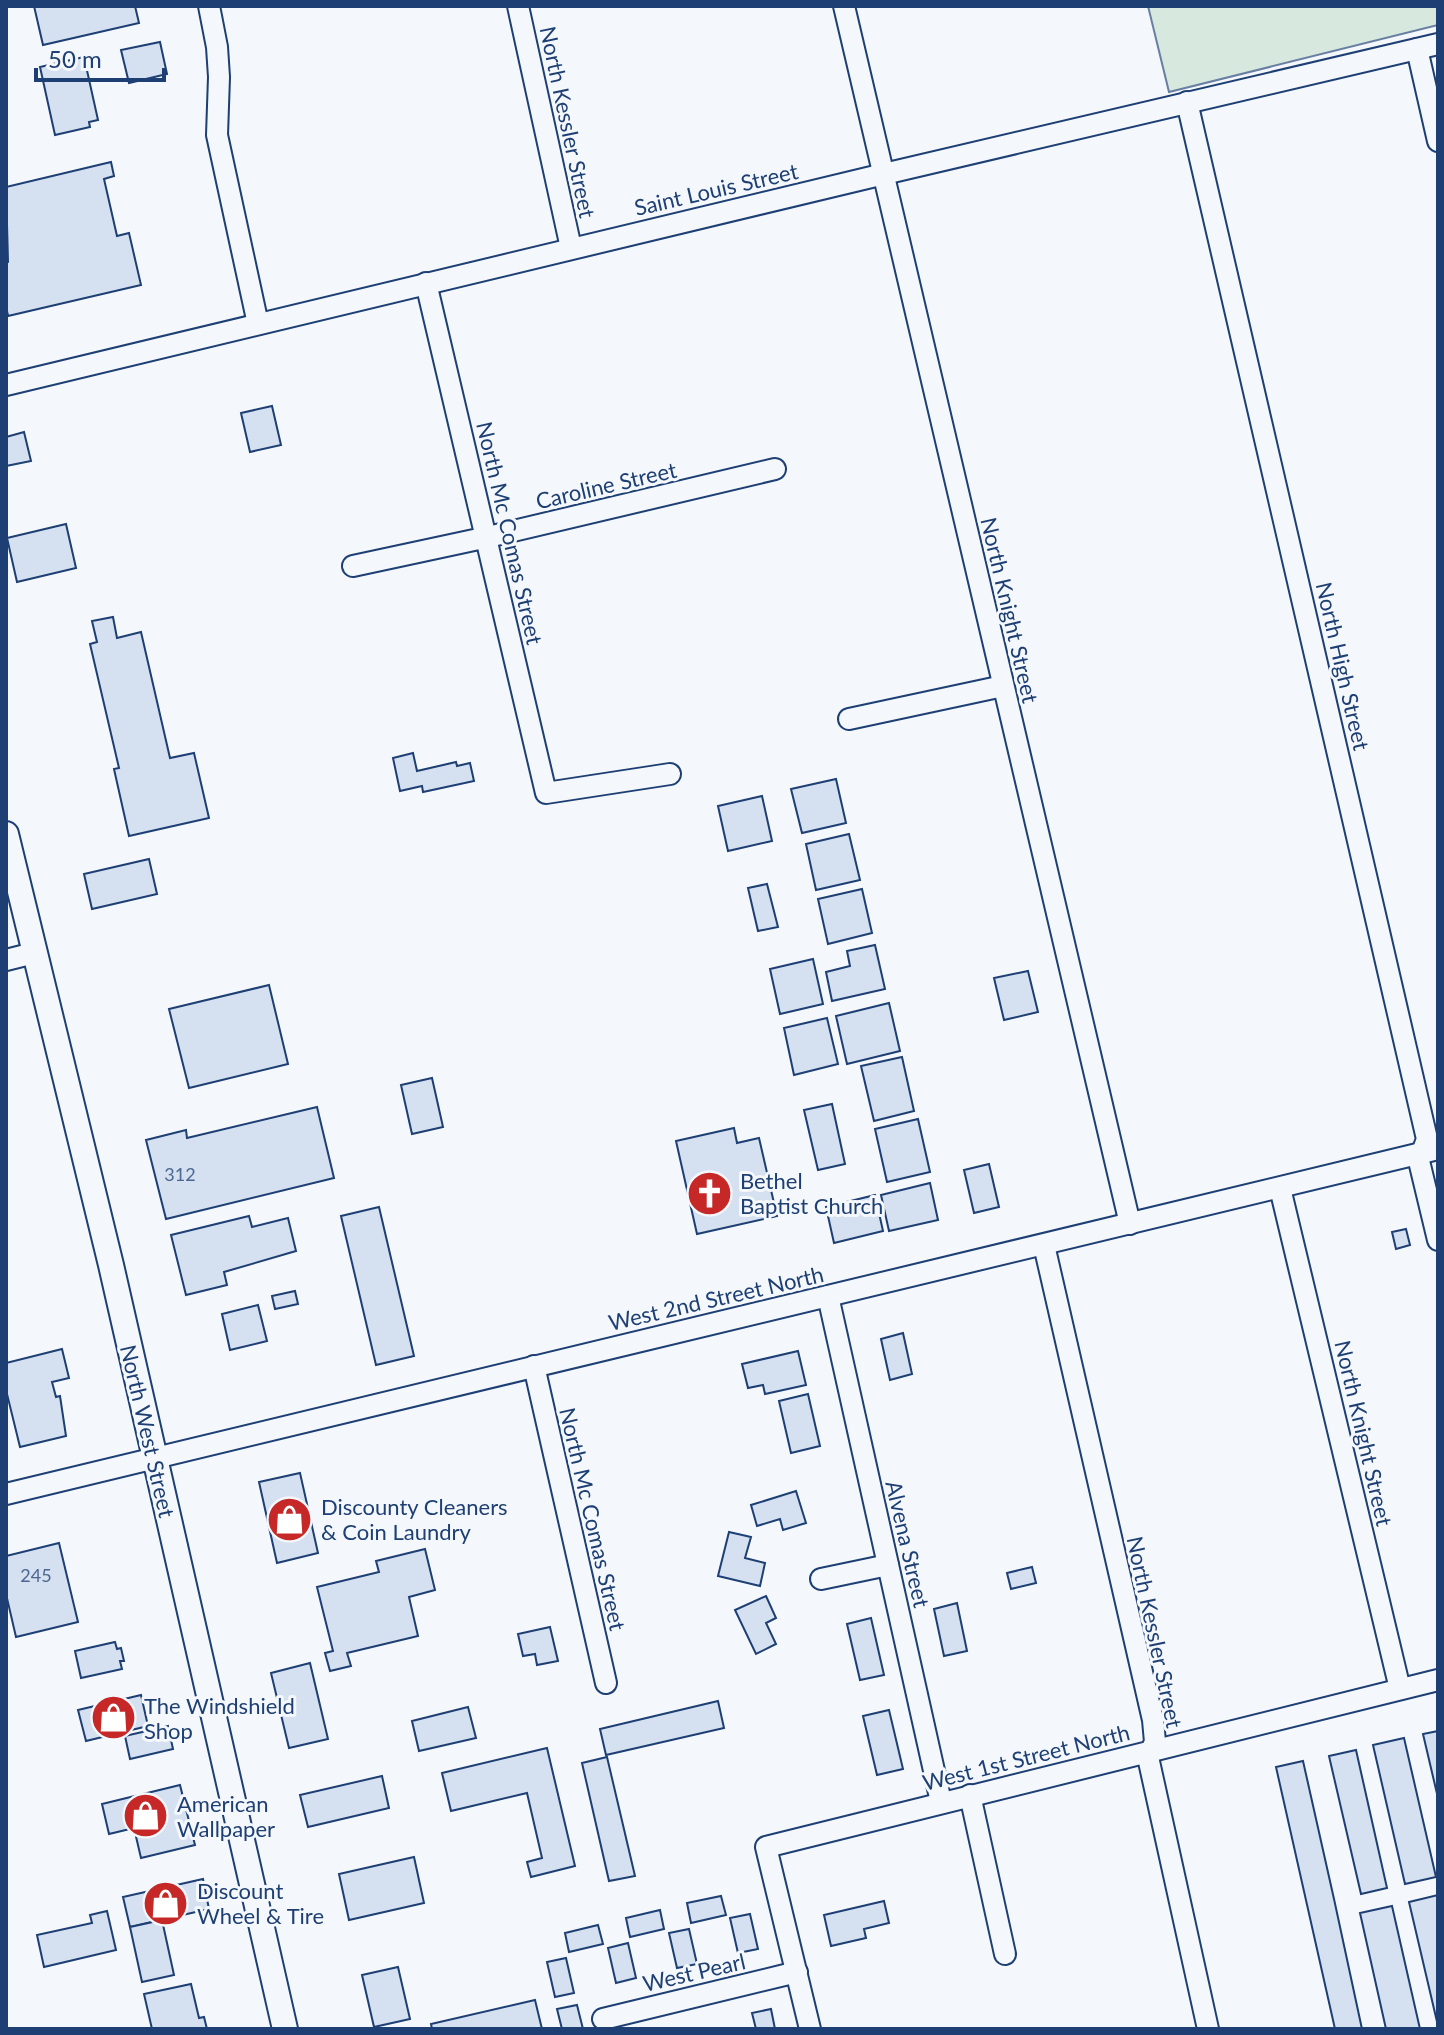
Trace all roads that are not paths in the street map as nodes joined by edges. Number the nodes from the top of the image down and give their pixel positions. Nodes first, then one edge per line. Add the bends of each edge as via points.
1 (209, 6) edge
2 (518, 6) edge
3 (844, 6) edge
4 (1438, 44) edge
5 (1417, 49) junction
6 (1187, 102) junction
7 (1438, 141) edge
8 (884, 174) junction
9 (571, 248) junction
10 (426, 283) junction
11 (258, 324) junction
12 (6, 385) edge
13 (775, 469) dead end
14 (488, 537) junction
15 (353, 566) dead end
16 (1003, 686) junction
17 (849, 719) dead end
18 (670, 774) dead end
19 (6, 834) edge
20 (34, 953) junction
21 (6, 960) edge
22 (1430, 1151) edge
23 (1280, 1188) junction
24 (1130, 1224) junction
25 (1438, 1240) edge
26 (1044, 1245) junction
27 (828, 1296) junction
28 (534, 1366) junction
29 (154, 1458) junction
30 (6, 1494) edge
31 (888, 1565) junction
32 (821, 1579) dead end
33 (1438, 1680) edge
34 (606, 1683) dead end
35 (1400, 1689) junction
36 (1150, 1751) junction
37 (970, 1795) junction
38 (941, 1802) junction
39 (1005, 1954) dead end
40 (797, 1972) junction
41 (603, 2019) dead end
42 (285, 2029) edge
43 (810, 2029) edge
44 (1208, 2029) edge

1 - 11 street via 219,77 217,135
2 - 9 street, North Kessler Street
3 - 8 street, North Knight Street
4 - 5 street, Saint Louis Street
5 - 6 street, Saint Louis Street
5 - 7 street
6 - 8 street, Saint Louis Street
6 - 22 street, North High Street
8 - 9 street, Saint Louis Street
8 - 16 street, North Knight Street
9 - 10 street, Saint Louis Street
10 - 11 street, Saint Louis Street
10 - 14 street, North Mc Comas Street
11 - 12 street, Saint Louis Street
13 - 14 street, Caroline Street
14 - 15 street, Caroline Street
14 - 18 street, North Mc Comas Street via 546,793
16 - 17 street
16 - 24 street, North Knight Street
19 - 20 main road, North West Street
20 - 21 street
20 - 29 main road, North West Street
22 - 23 street, West 2nd Street North
22 - 25 street, North High Street via 1419,1161
23 - 24 street, West 2nd Street North
23 - 35 street, North Knight Street
24 - 26 street, West 2nd Street North
26 - 27 street, West 2nd Street North
26 - 36 street, North Kessler Street via 1153,1720 1155,1742
27 - 28 street, West 2nd Street North
27 - 31 street, Alvena Street
28 - 29 street, West 2nd Street North
28 - 34 street, North Mc Comas Street
29 - 30 street, West 2nd Street North
29 - 42 main road, North West Street
31 - 32 street
31 - 38 street, Alvena Street
33 - 35 street, West 1st Street North
35 - 36 street, West 1st Street North
36 - 37 street, West 1st Street North
36 - 44 street, North Kessler Street
37 - 38 street, West 1st Street North
37 - 39 street
38 - 40 street, West 1st Street North via 766,1847
40 - 41 street, West Pearl
40 - 43 street

